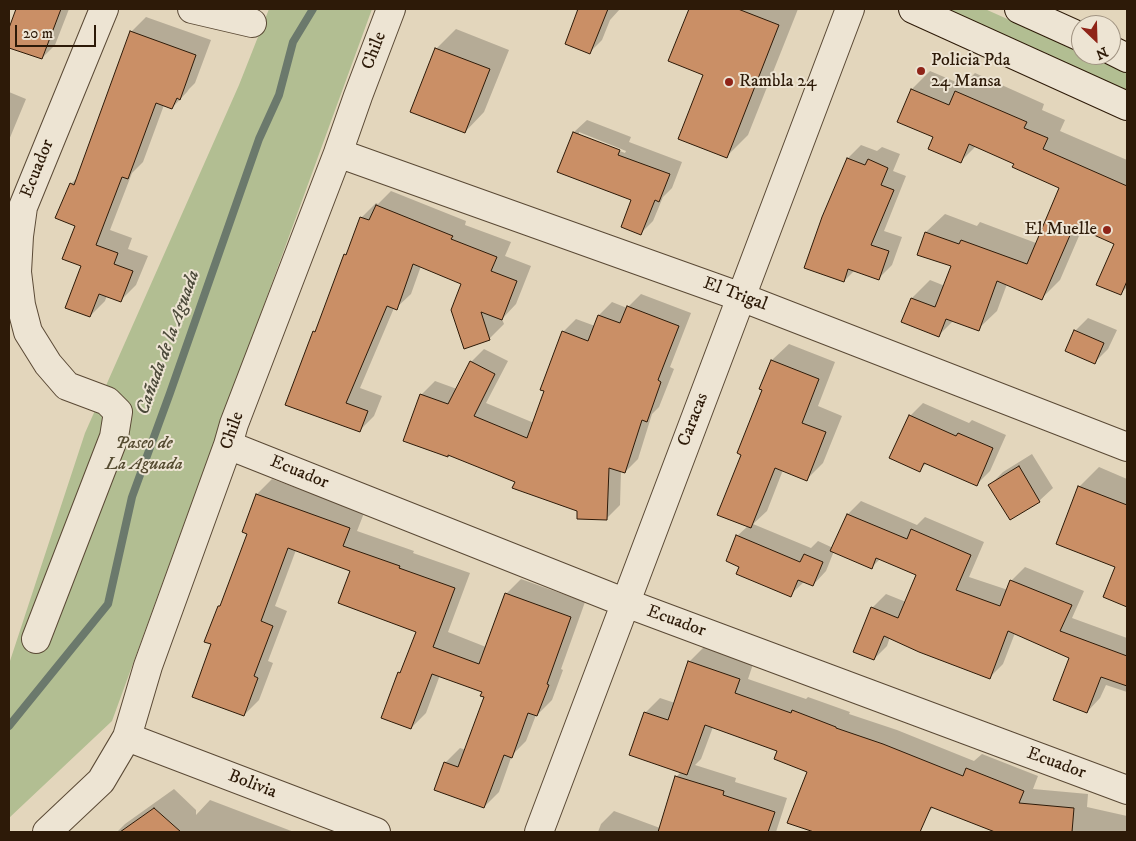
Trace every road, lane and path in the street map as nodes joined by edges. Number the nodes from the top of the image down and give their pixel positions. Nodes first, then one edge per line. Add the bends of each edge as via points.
1 (104, 9) edge
2 (192, 9) edge
3 (391, 9) edge
4 (850, 9) edge
5 (913, 9) edge
6 (1019, 9) edge
7 (252, 23) dead end
8 (1071, 32) edge
9 (1127, 106) edge
10 (338, 153) junction
11 (741, 297) junction
12 (228, 445) junction
13 (1127, 447) edge
14 (626, 603) junction
15 (36, 639) dead end
16 (127, 737) junction
17 (1127, 790) edge
18 (47, 832) edge
19 (376, 832) edge
20 (539, 832) edge

1 - 15 street, Ecuador via 22,207 18,236 17,272 28,332 66,386 107,402 118,412 114,437
2 - 7 street
3 - 10 street, Chile
4 - 11 street, Caracas
5 - 9 street
6 - 8 street
10 - 11 street, El Trigal
10 - 12 street, Chile
11 - 13 street, El Trigal
11 - 14 street, Caracas
12 - 14 street, Ecuador
12 - 16 street, Chile via 148,666
14 - 17 street, Ecuador
14 - 20 street, Caracas
16 - 18 street, Chile via 102,781
16 - 19 street, Bolivia

